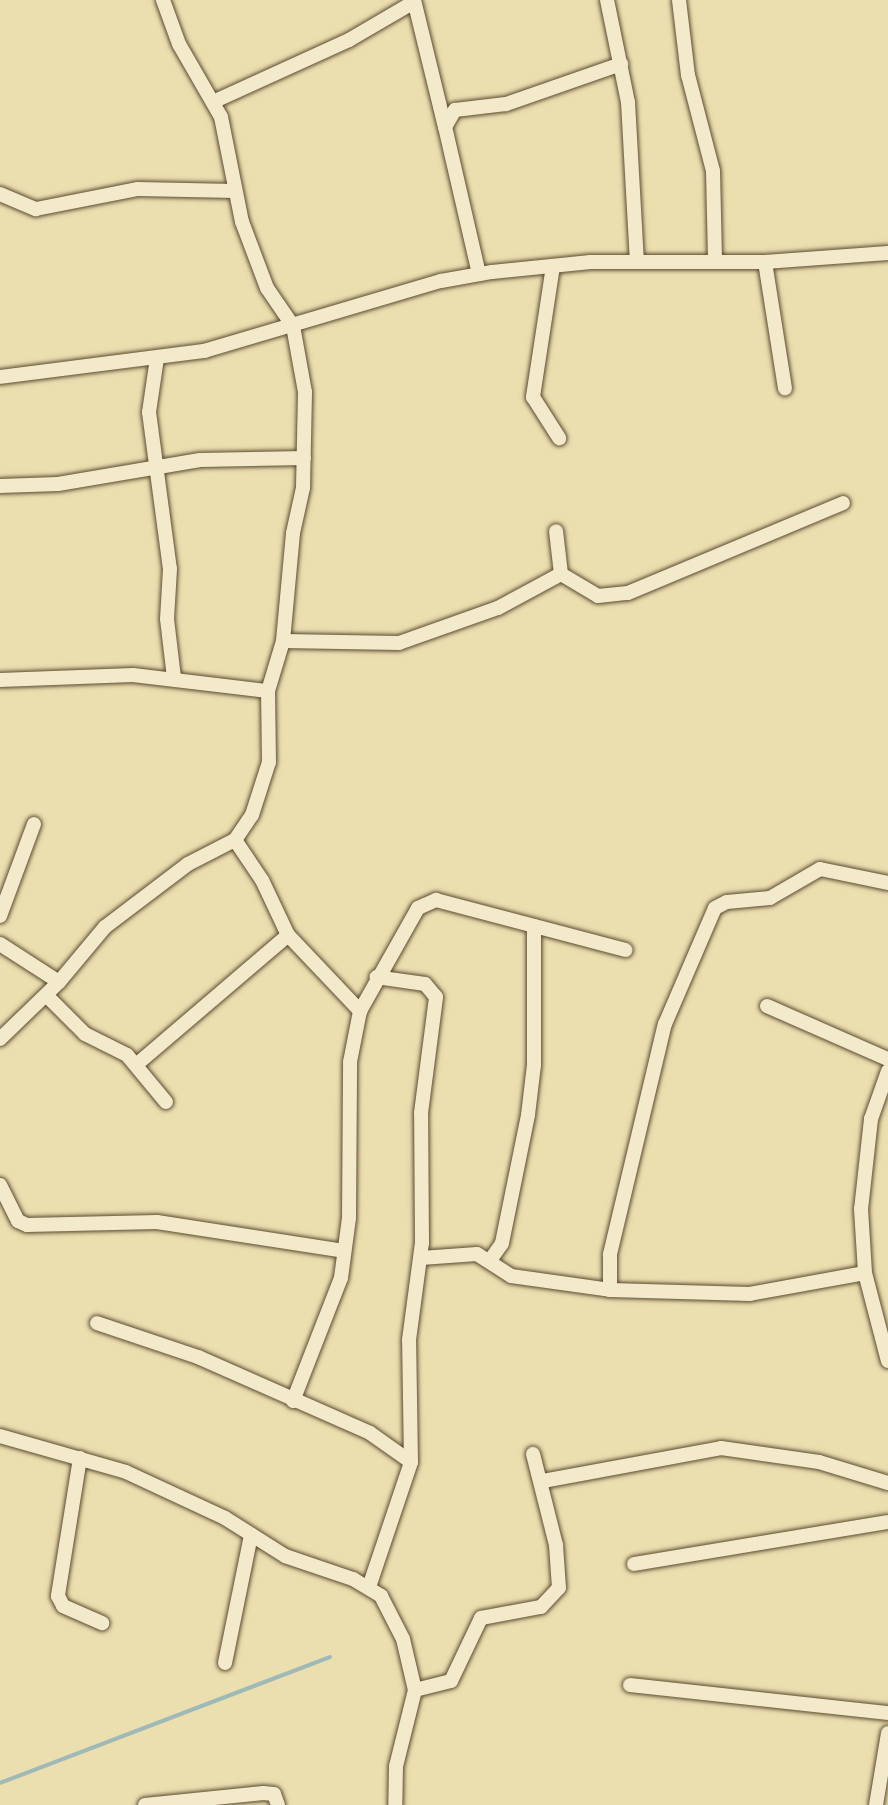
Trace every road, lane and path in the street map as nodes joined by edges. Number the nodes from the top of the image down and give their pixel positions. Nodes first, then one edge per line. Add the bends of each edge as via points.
1 (163, 0) edge
2 (607, 0) edge
3 (679, 0) edge
4 (414, 1) edge
5 (621, 64) junction
6 (215, 101) junction
7 (446, 127) junction
8 (235, 191) junction
9 (0, 194) edge
10 (888, 253) edge
11 (637, 261) junction
12 (715, 262) junction
13 (765, 262) junction
14 (553, 266) junction
15 (479, 274) junction
16 (293, 326) junction
17 (157, 358) junction
18 (0, 377) edge
19 (785, 388) dead end
20 (559, 438) dead end
21 (304, 458) junction
22 (157, 465) junction
23 (0, 486) edge
24 (843, 503) dead end
25 (556, 531) dead end
26 (561, 574) junction
27 (283, 641) junction
28 (174, 678) junction
29 (0, 680) edge
30 (268, 691) junction
31 (34, 825) dead end
32 (235, 840) junction
33 (888, 883) edge
34 (0, 916) edge
35 (534, 926) junction
36 (288, 934) junction
37 (0, 944) edge
38 (625, 950) dead end
39 (376, 977) junction
40 (59, 982) junction
41 (46, 995) junction
42 (767, 1006) dead end
43 (360, 1011) junction
44 (0, 1039) edge
45 (888, 1059) edge
46 (136, 1065) junction
47 (888, 1071) edge
48 (166, 1102) dead end
49 (0, 1185) edge
50 (344, 1251) junction
51 (421, 1258) junction
52 (491, 1259) junction
53 (865, 1273) junction
54 (610, 1290) junction
55 (97, 1323) dead end
56 (888, 1361) edge
57 (293, 1401) junction
58 (0, 1436) edge
59 (533, 1454) dead end
60 (80, 1458) junction
61 (411, 1462) junction
62 (543, 1481) junction
63 (888, 1483) edge
64 (888, 1522) edge
65 (251, 1535) junction
66 (634, 1564) dead end
67 (369, 1587) junction
68 (102, 1623) dead end
69 (225, 1663) dead end
70 (630, 1685) dead end
71 (415, 1690) junction
72 (888, 1713) edge
73 (888, 1733) edge
74 (145, 1805) edge
75 (278, 1805) edge
76 (395, 1805) edge
77 (876, 1805) edge

1 - 6 street via 179,44
2 - 5 street
3 - 12 street via 688,75 713,171
4 - 6 street via 349,40
4 - 7 street
5 - 7 street via 506,104 455,110
5 - 11 street via 634,173
6 - 8 street
7 - 15 street
8 - 9 street via 138,189 36,209
8 - 16 street via 267,288
10 - 13 street
11 - 12 street
11 - 14 street
12 - 13 street
13 - 19 street
14 - 15 street
14 - 20 street via 533,398
15 - 16 street
16 - 17 street via 237,343
16 - 21 street via 306,399
17 - 18 street
17 - 22 street via 149,400
21 - 22 street
21 - 27 street
22 - 23 street via 58,484
22 - 28 street via 170,569 167,620
24 - 26 street via 628,593 598,596
25 - 26 street
26 - 27 street via 498,608 420,638 379,645
27 - 30 street
28 - 29 street
28 - 30 street
30 - 32 street via 265,783
31 - 34 street
32 - 36 street via 254,864
32 - 40 street via 188,864 105,927
33 - 54 street via 820,869 770,898 715,908 665,1024 610,1242
35 - 38 street
35 - 39 street via 428,900 418,908
35 - 52 street via 534,1065 528,1115 502,1243
36 - 43 street
36 - 46 street
37 - 40 street
39 - 43 street
39 - 51 street via 425,984 436,997 421,1113
40 - 41 street
41 - 44 street
41 - 46 street via 85,1034
42 - 45 street
43 - 50 street via 350,1062
46 - 48 street
47 - 53 street via 873,1110 866,1155
49 - 50 street via 18,1221 27,1225 157,1222
50 - 57 street via 340,1278
51 - 52 street via 477,1254
51 - 61 street via 409,1340
52 - 54 street via 511,1276
53 - 54 street via 750,1294
53 - 56 street
55 - 57 street via 198,1358
57 - 61 street via 370,1432
58 - 60 street
59 - 62 street
60 - 65 street via 150,1483
60 - 68 street via 58,1596 63,1606
61 - 67 street
62 - 63 street via 721,1448 819,1462
62 - 71 street via 561,1570 559,1588 541,1607 481,1618 451,1681
64 - 66 street
65 - 67 street via 285,1556
65 - 69 street
67 - 71 street via 393,1611
70 - 72 street
71 - 76 street via 396,1766
73 - 77 street
74 - 75 street via 263,1793 274,1794

